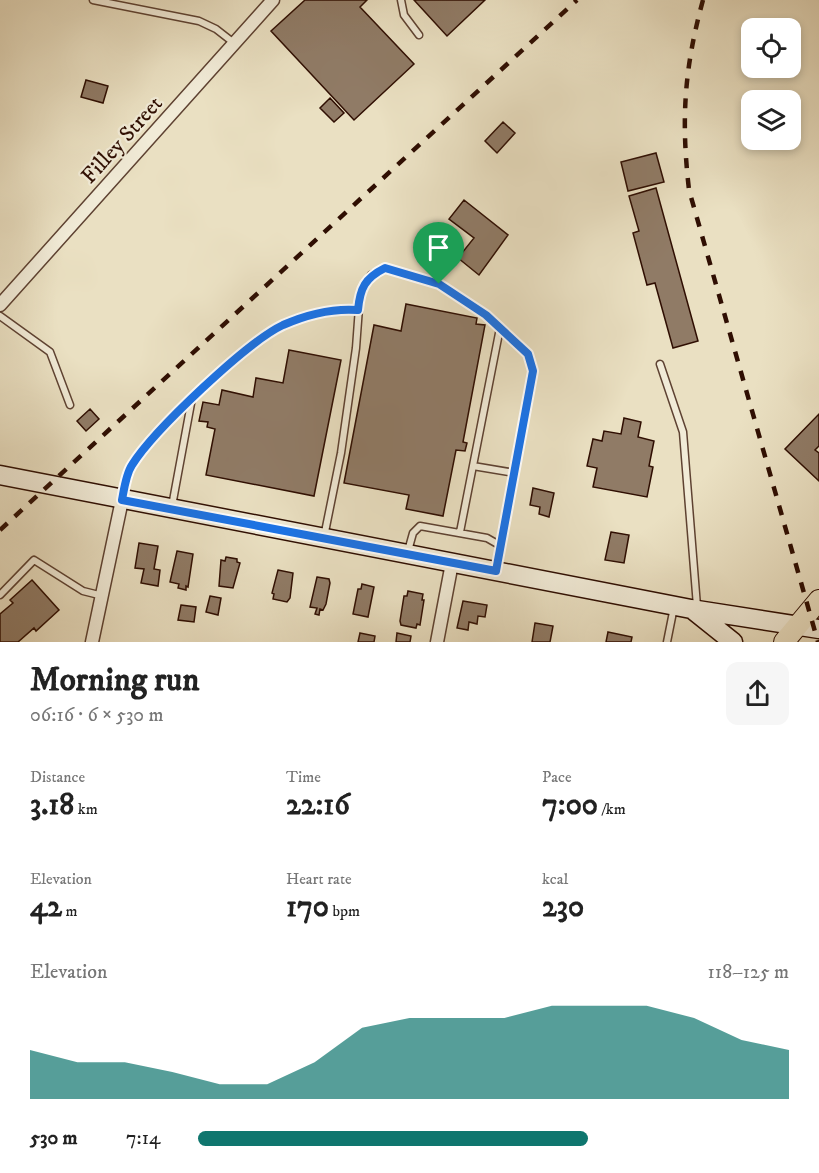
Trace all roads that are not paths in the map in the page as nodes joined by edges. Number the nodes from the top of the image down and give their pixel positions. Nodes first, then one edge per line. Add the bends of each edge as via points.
1 (93, 0) edge
2 (273, 0) edge
3 (401, 0) edge
4 (419, 35) dead end
5 (234, 44) junction
6 (0, 305) edge
7 (358, 310) junction
8 (0, 316) edge
9 (500, 328) junction
10 (660, 364) dead end
11 (192, 398) junction
12 (70, 405) dead end
13 (473, 466) junction
14 (514, 473) junction
15 (0, 476) edge
16 (122, 500) junction
17 (171, 510) junction
18 (460, 532) junction
19 (324, 538) junction
20 (501, 546) junction
21 (407, 554) junction
22 (452, 563) junction
23 (496, 571) junction
24 (0, 595) edge
25 (103, 596) junction
26 (819, 600) edge
27 (688, 608) junction
28 (796, 625) junction
29 (819, 629) edge
30 (92, 642) edge
31 (437, 642) edge
32 (667, 642) edge
33 (733, 642) edge
34 (784, 642) edge

1 - 5 lane via 199,21
2 - 5 street, Filley Street
3 - 4 lane via 404,15
5 - 6 street, Filley Street
7 - 9 lane via 360,294 371,275 385,268 439,284
7 - 11 lane via 338,308 281,326
7 - 19 lane via 343,441
8 - 12 lane via 50,352
9 - 13 lane
9 - 14 lane via 528,354 533,371
10 - 27 lane via 683,432
11 - 16 lane via 130,466
11 - 17 lane
13 - 14 lane
13 - 18 lane
14 - 20 lane
15 - 16 street
16 - 17 street
16 - 25 street
17 - 19 street
18 - 20 lane via 487,538
18 - 21 lane via 420,526
19 - 21 street
20 - 23 lane
21 - 22 street
22 - 23 street
22 - 31 street
23 - 27 street
24 - 25 lane via 34,560 83,591
25 - 30 street
26 - 28 main road
27 - 28 street
27 - 32 lane
27 - 33 street
28 - 29 street
28 - 34 main road

